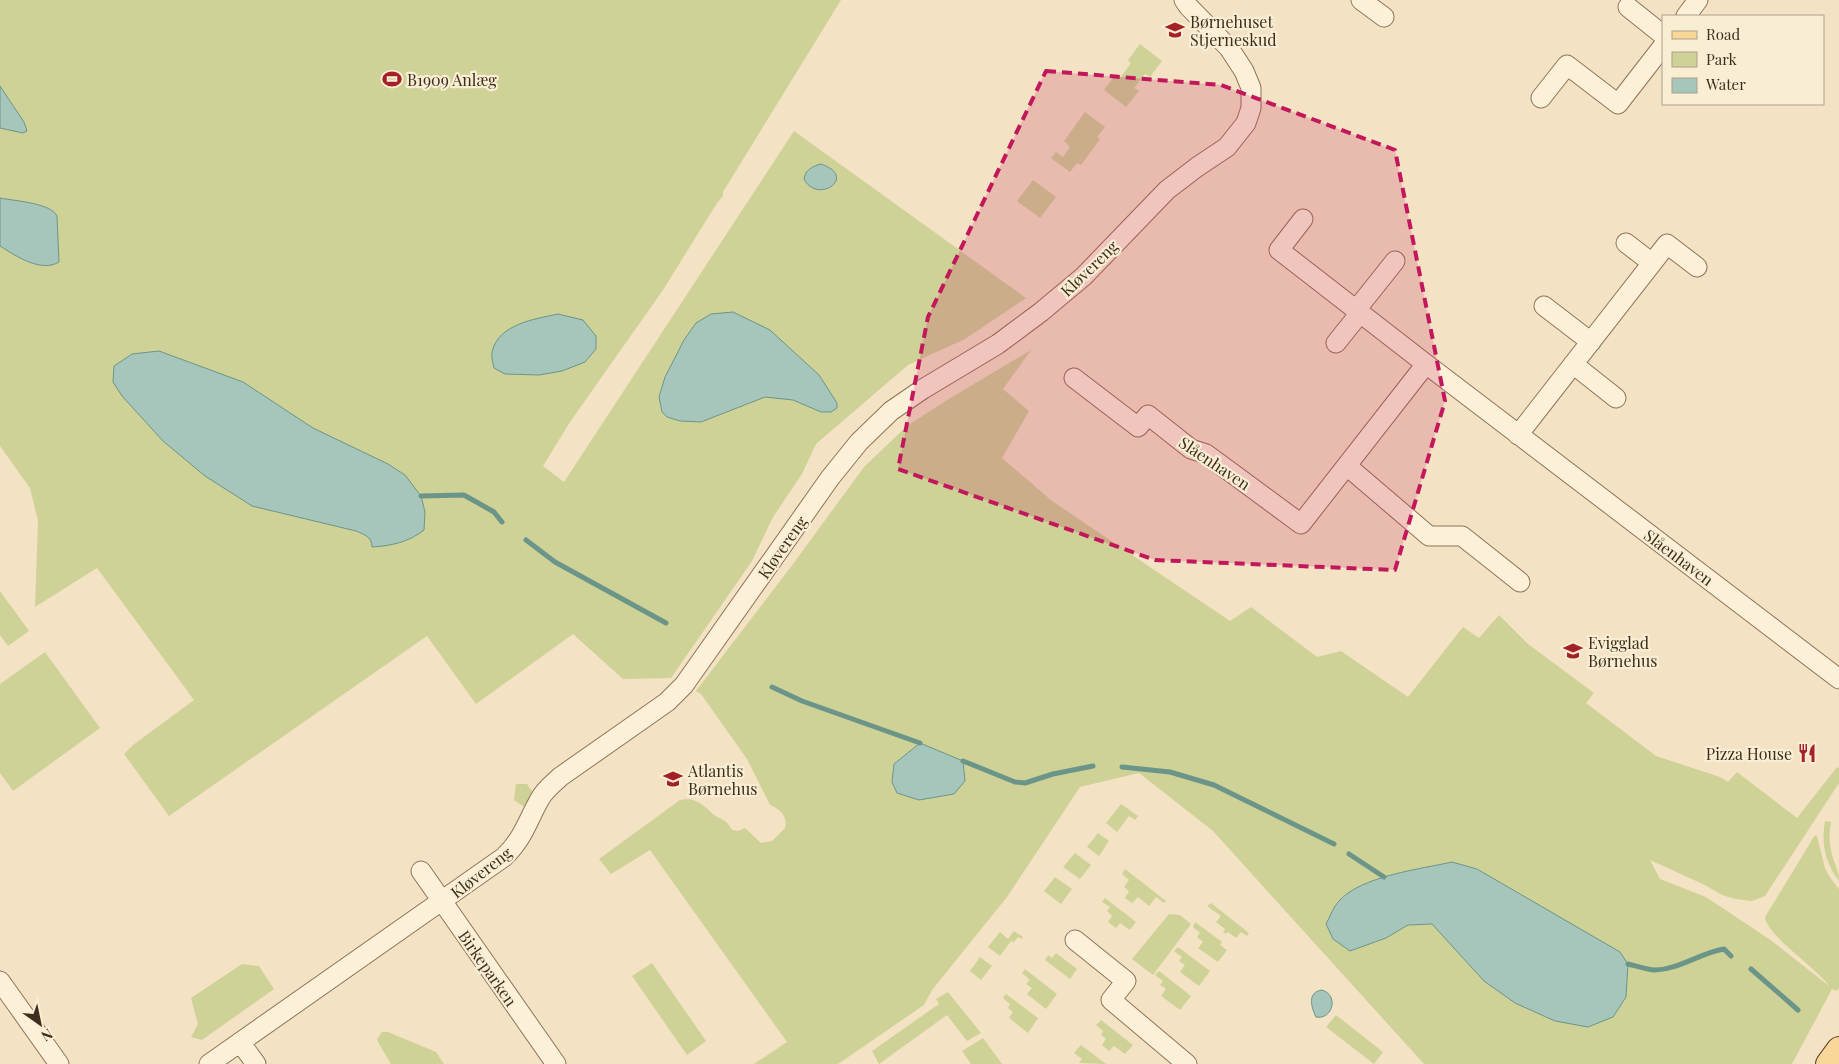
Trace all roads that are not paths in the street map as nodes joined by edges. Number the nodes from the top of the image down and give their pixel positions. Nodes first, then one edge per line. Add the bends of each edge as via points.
1 (1184, 0) edge
2 (1362, 0) edge
3 (1698, 0) edge
4 (1628, 7) dead end
5 (1687, 15) edge
6 (1384, 17) dead end
7 (1662, 34) edge
8 (1662, 47) edge
9 (1542, 98) dead end
10 (1303, 219) dead end
11 (1626, 243) dead end
12 (1395, 261) dead end
13 (1652, 263) junction
14 (1697, 267) dead end
15 (1544, 306) dead end
16 (1358, 311) junction
17 (1591, 342) junction
18 (1336, 343) dead end
19 (1426, 364) junction
20 (1573, 364) junction
21 (1074, 378) dead end
22 (1616, 398) dead end
23 (1518, 435) junction
24 (1347, 466) junction
25 (1520, 582) dead end
26 (1839, 679) edge
27 (421, 871) dead end
28 (441, 902) junction
29 (1075, 940) dead end
30 (0, 981) edge
31 (240, 1042) junction
32 (1839, 1049) edge
33 (59, 1064) edge
34 (209, 1064) edge
35 (256, 1064) edge
36 (556, 1064) edge
37 (1188, 1064) edge
38 (1828, 1064) edge

1 - 28 street, Kløvereng via 1229,48 1251,88 1249,116 1227,147 1167,190 1084,276 1041,312 998,344 890,411 830,478 684,685 667,702 560,777 542,796 515,847
2 - 6 street
3 - 5 street
4 - 7 street
8 - 9 street via 1618,104 1567,65
10 - 16 street, Slåenhaven via 1279,250
11 - 13 street
12 - 16 street
13 - 14 street via 1667,244
13 - 17 street
15 - 17 street
16 - 18 street
16 - 19 street, Slåenhaven
17 - 20 street
19 - 23 street, Slåenhaven
19 - 24 street, Slåenhaven
20 - 22 street
20 - 23 street
21 - 24 street, Slåenhaven via 1138,428 1148,415 1301,524
23 - 26 street, Slåenhaven
24 - 25 street via 1429,536 1462,536
27 - 28 street, Birkeparken
28 - 31 street, Kløvereng
28 - 36 street, Birkeparken
29 - 37 street via 1126,982 1110,1000
30 - 33 street
31 - 34 street, Kløvereng
31 - 35 street
32 - 38 main road

